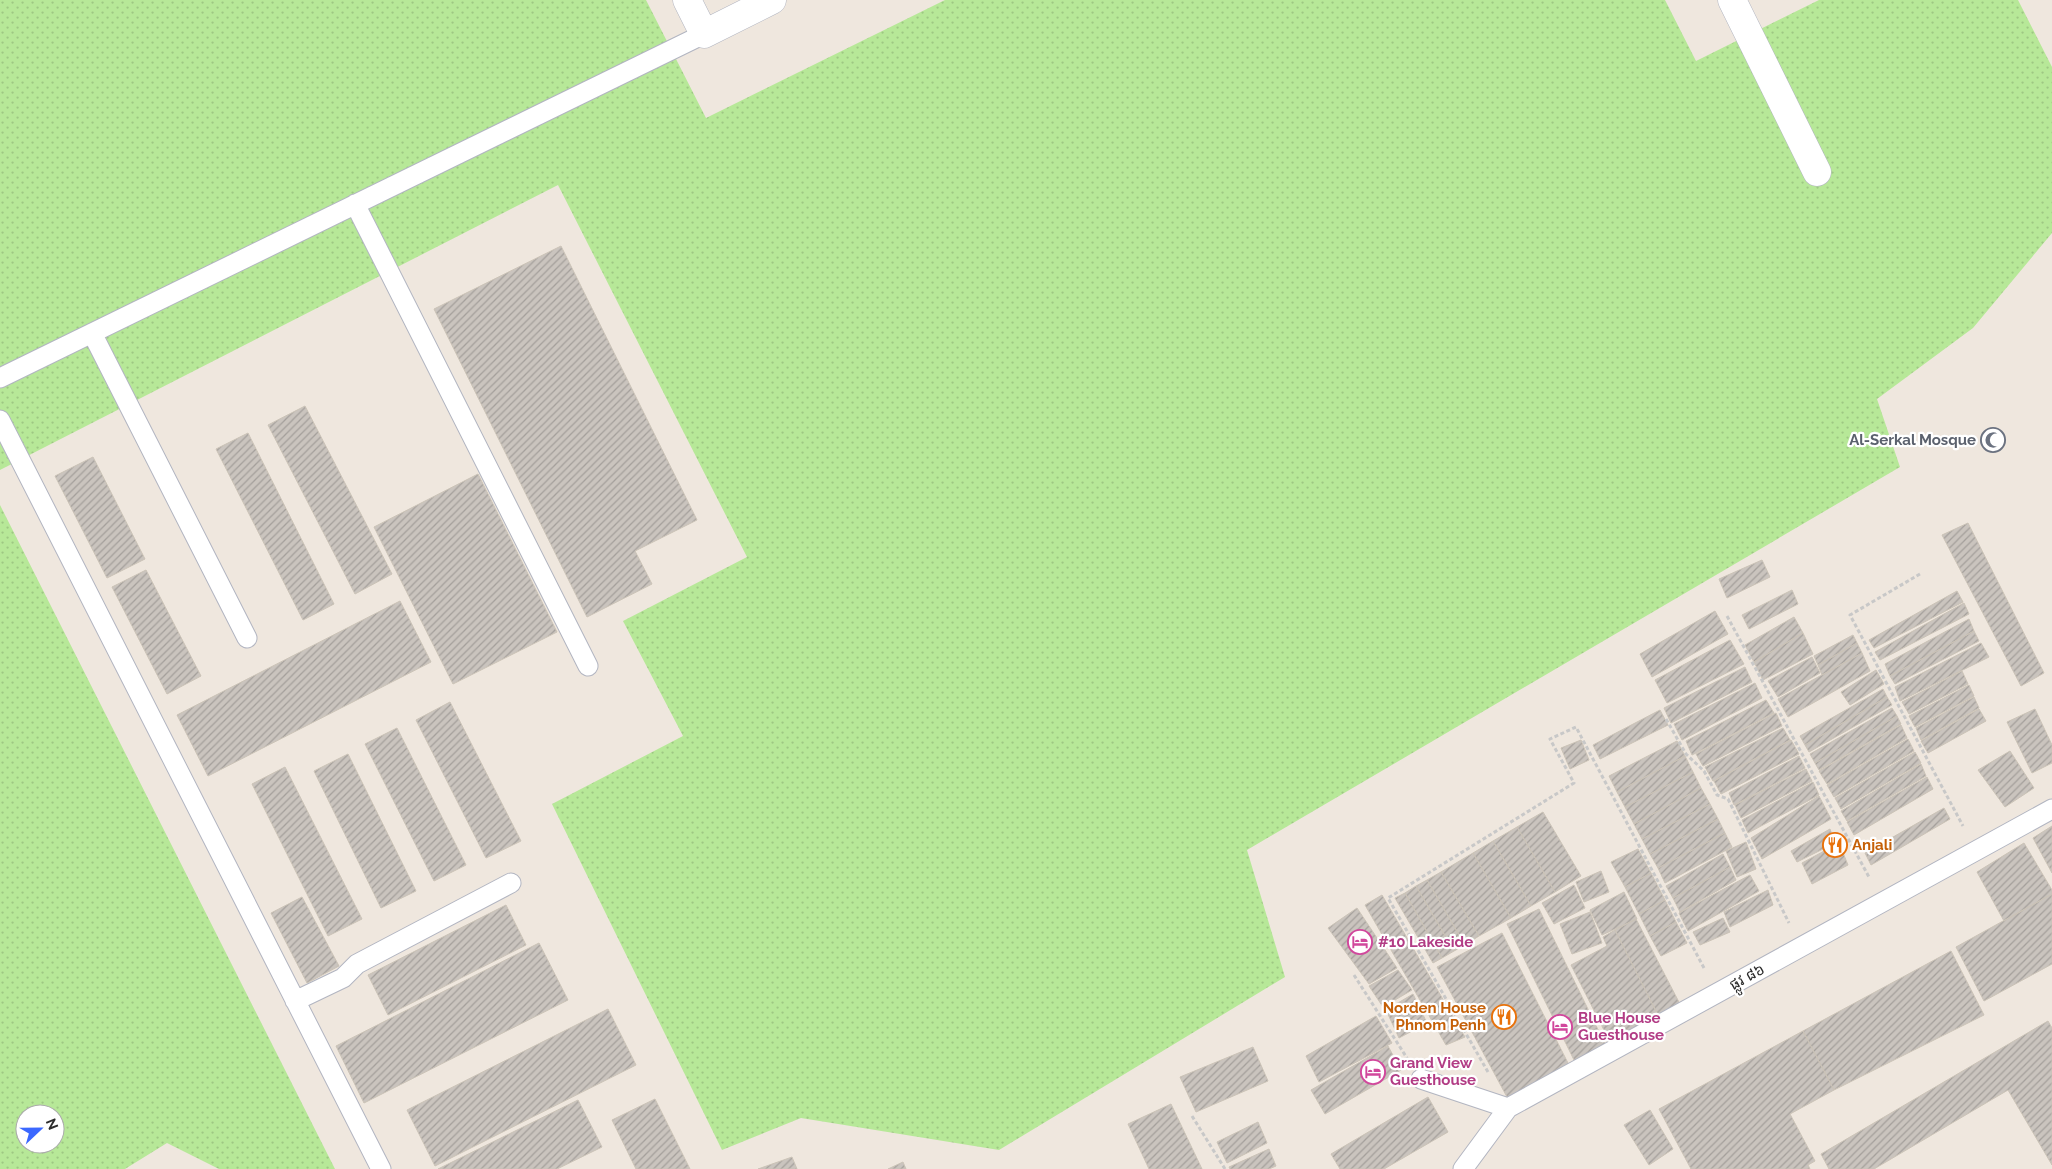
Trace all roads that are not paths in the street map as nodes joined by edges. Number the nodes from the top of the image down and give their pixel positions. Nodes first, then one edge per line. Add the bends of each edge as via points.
1 (687, 0) edge
2 (772, 0) edge
3 (1732, 0) edge
4 (704, 34) junction
5 (1817, 172) dead end
6 (355, 204) junction
7 (92, 334) junction
8 (0, 378) edge
9 (0, 420) edge
10 (246, 638) dead end
11 (588, 666) dead end
12 (2052, 809) edge
13 (511, 883) dead end
14 (295, 1001) junction
15 (1421, 1079) road end
16 (1508, 1108) junction
17 (380, 1169) edge
18 (1463, 1169) edge

1 - 4 street
2 - 4 street
3 - 5 street
4 - 6 lane
6 - 7 lane
6 - 11 lane
7 - 8 lane
7 - 10 lane
9 - 14 lane
12 - 16 lane, ផ្លូវ ៨៦
13 - 14 lane via 357,964 343,978
14 - 17 lane
15 - 16 lane
16 - 18 lane, ផ្លូវ ៨៦

